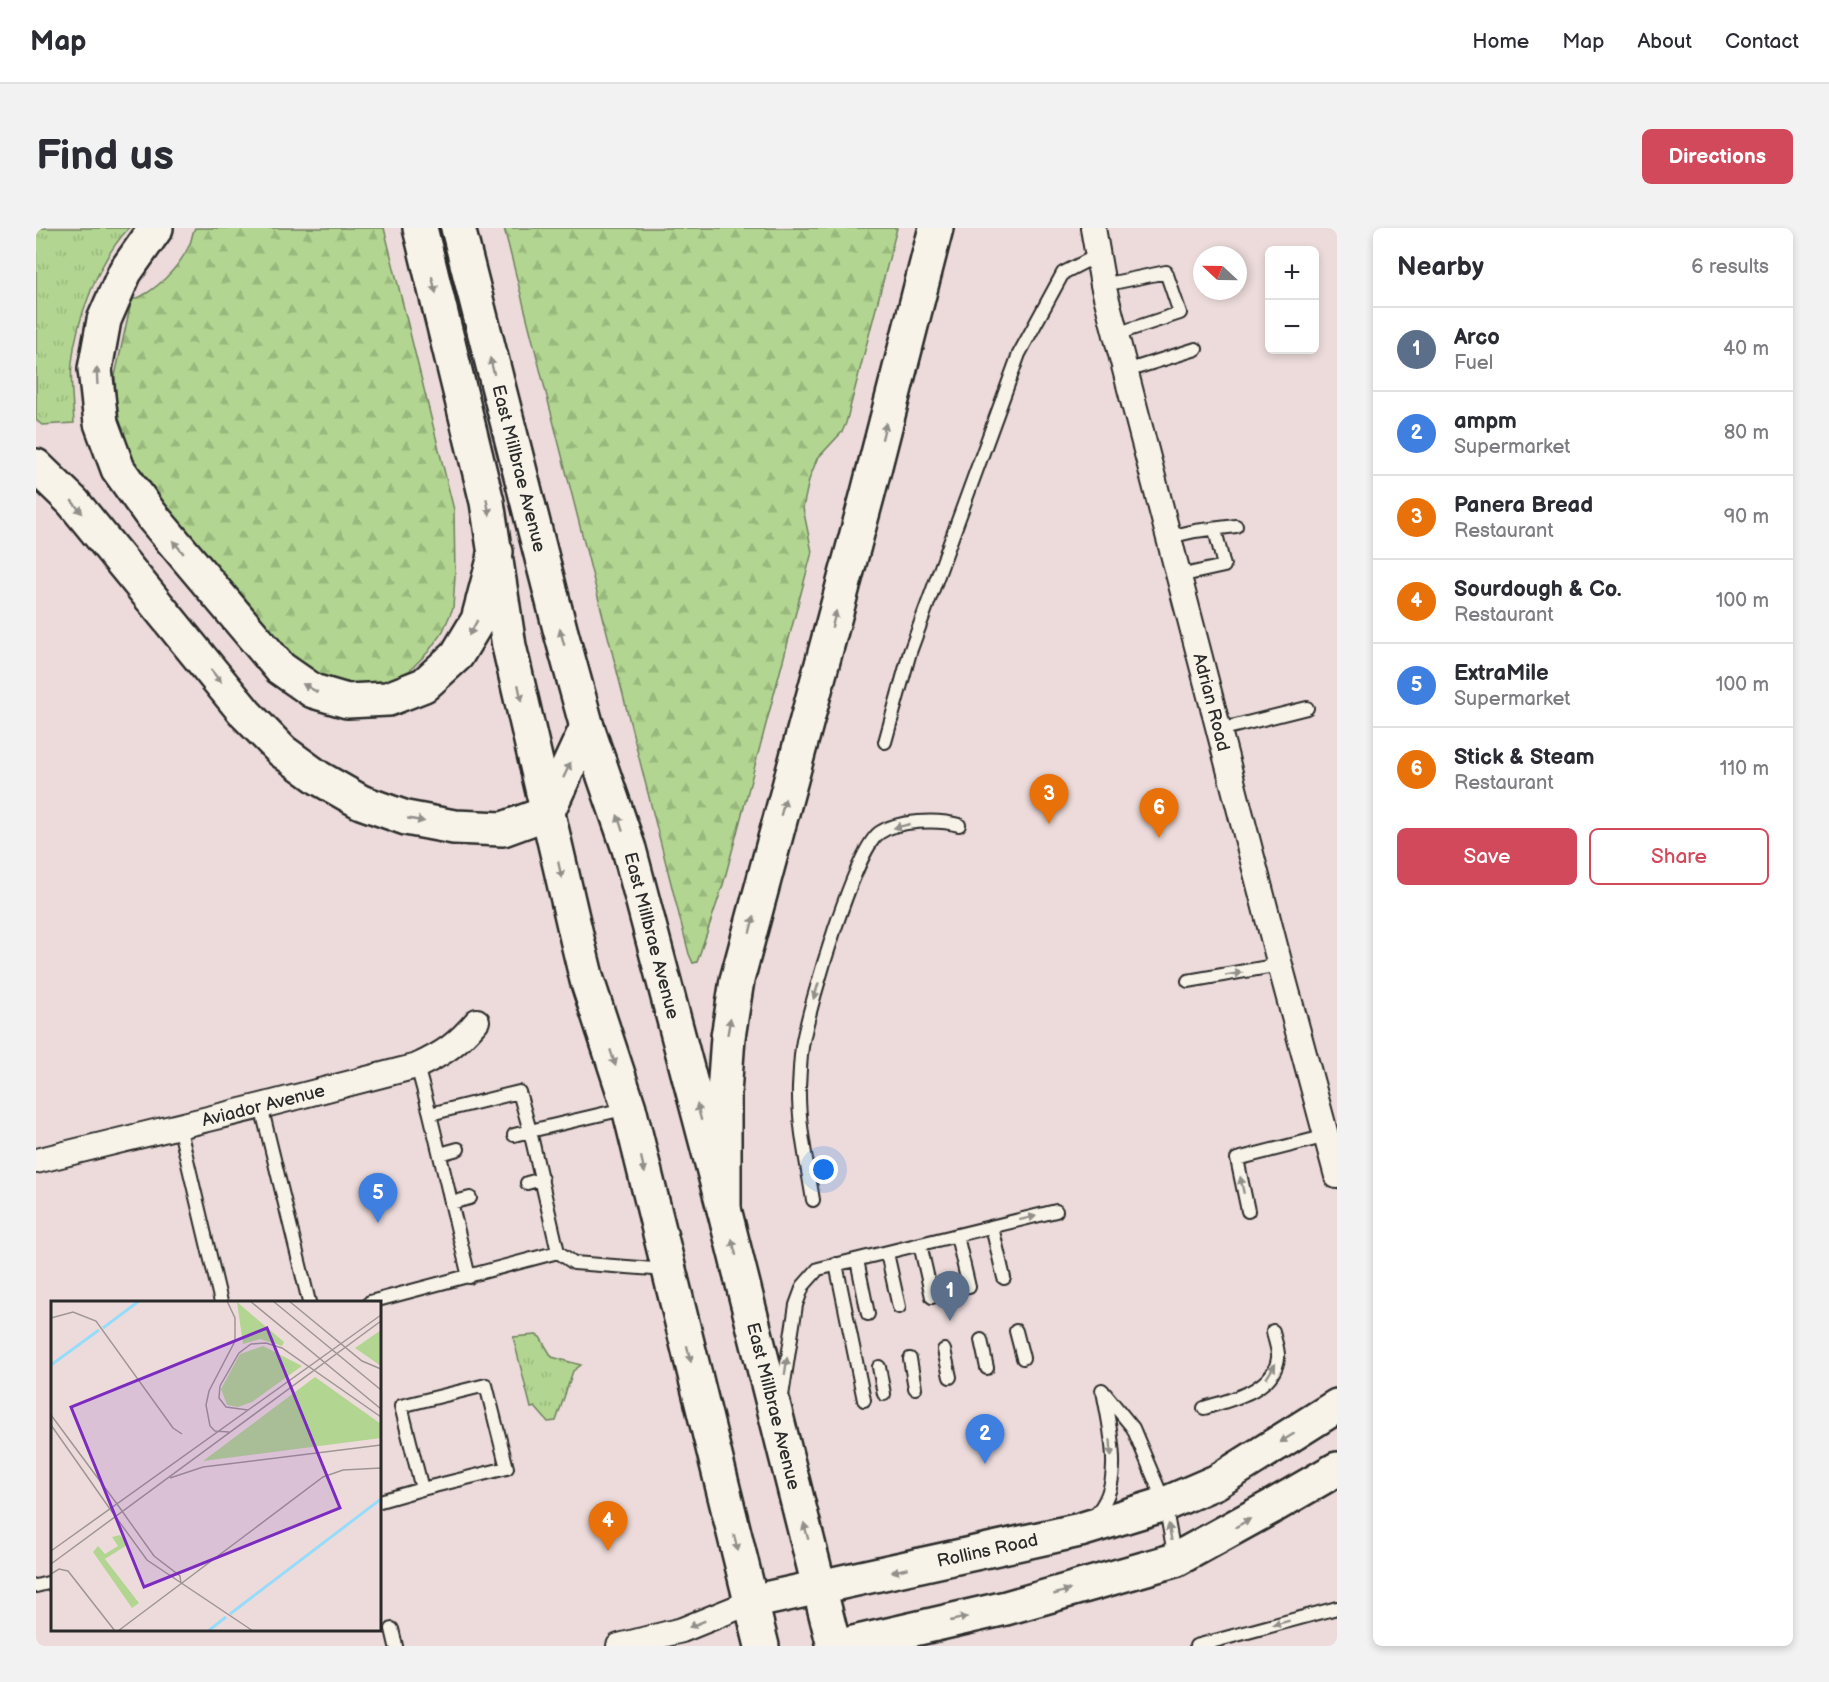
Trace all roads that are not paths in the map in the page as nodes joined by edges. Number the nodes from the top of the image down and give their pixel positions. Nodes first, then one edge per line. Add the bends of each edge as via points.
1 (156, 228) edge
2 (420, 228) edge
3 (458, 228) edge
4 (936, 228) edge
5 (1093, 228) edge
6 (1098, 255) junction
7 (1103, 285) junction
8 (1116, 334) junction
9 (1196, 349) dead end
10 (1126, 371) junction
11 (36, 465) edge
12 (1236, 526) dead end
13 (1215, 530) junction
14 (1169, 537) junction
15 (496, 552) junction
16 (1179, 576) junction
17 (1307, 708) dead end
18 (587, 727) junction
19 (1219, 730) junction
20 (885, 742) dead end
21 (547, 813) junction
22 (959, 825) dead end
23 (1280, 965) junction
24 (1188, 981) dead end
25 (477, 1021) dead end
26 (417, 1066) junction
27 (261, 1107) junction
28 (629, 1108) junction
29 (430, 1114) junction
30 (179, 1126) junction
31 (530, 1131) junction
32 (514, 1134) dead end
33 (1327, 1136) junction
34 (458, 1149) dead end
35 (440, 1154) junction
36 (36, 1161) edge
37 (1337, 1175) edge
38 (542, 1179) junction
39 (527, 1183) dead end
40 (470, 1198) dead end
41 (813, 1200) dead end
42 (451, 1203) junction
43 (724, 1209) junction
44 (1056, 1211) dead end
45 (1248, 1211) dead end
46 (992, 1227) junction
47 (957, 1236) junction
48 (920, 1244) junction
49 (558, 1252) junction
50 (887, 1253) junction
51 (857, 1260) junction
52 (837, 1264) junction
53 (668, 1270) junction
54 (469, 1277) junction
55 (1004, 1278) dead end
56 (969, 1287) dead end
57 (932, 1297) dead end
58 (221, 1301) edge
59 (309, 1301) edge
60 (374, 1301) edge
61 (899, 1307) dead end
62 (868, 1314) dead end
63 (1016, 1331) dead end
64 (1273, 1331) dead end
65 (981, 1340) dead end
66 (944, 1350) dead end
67 (1023, 1358) dead end
68 (910, 1359) dead end
69 (879, 1367) dead end
70 (987, 1368) dead end
71 (950, 1377) dead end
72 (915, 1388) dead end
73 (885, 1394) dead end
74 (864, 1400) dead end
75 (1337, 1406) edge
76 (1204, 1408) dead end
77 (778, 1424) junction
78 (1337, 1469) edge
79 (422, 1489) junction
80 (381, 1501) edge
81 (1165, 1504) junction
82 (1080, 1530) junction
83 (1175, 1560) junction
84 (51, 1582) edge
85 (36, 1586) edge
86 (820, 1588) junction
87 (752, 1602) junction
88 (1337, 1608) edge
89 (392, 1629) dead end
90 (396, 1646) edge
91 (619, 1646) edge
92 (762, 1646) edge
93 (834, 1646) edge
94 (840, 1646) edge
95 (1196, 1646) edge

15 -> 1 main road via 478,620 457,655 424,685 388,699 347,702 313,691 280,668 151,515 118,469 101,423 95,369 104,320 125,272
2 -> 15 main road, East Millbrae Avenue
18 -> 3 main road, East Millbrae Avenue
43 -> 4 main road via 724,1093 737,980
5 - 6 street, Adrian Road
6 - 7 street, Adrian Road
6 - 20 lane via 1063,273 1019,354 910,652
7 - 8 street, Adrian Road
7 - 8 lane via 1166,272 1180,313
8 - 10 street, Adrian Road
9 - 10 lane
10 - 14 street, Adrian Road
11 -> 21 main road via 73,502 246,714 282,751 319,778 361,802 406,818 454,827 503,829
12 - 13 lane
13 - 14 lane
13 - 16 lane via 1224,566
14 - 16 street, Adrian Road
15 -> 21 main road, East Millbrae Avenue via 509,646
16 - 19 street, Adrian Road
17 - 19 lane
21 -> 18 main road
43 -> 18 main road, East Millbrae Avenue via 629,849
19 - 23 street, Adrian Road
21 -> 28 main road, East Millbrae Avenue via 587,980
22 -> 41 lane via 929,820 879,834 866,850 837,922 802,1044 799,1090
24 -> 23 lane
23 - 33 street, Adrian Road
25 - 26 street, Aviador Avenue via 459,1043
26 - 27 street, Aviador Avenue
26 - 29 lane
27 - 30 street, Aviador Avenue
27 - 59 lane
28 - 31 lane
28 -> 53 main road, East Millbrae Avenue
29 - 31 lane via 519,1092
29 - 35 lane
30 - 36 street, Aviador Avenue
30 - 58 lane
31 - 32 lane
31 - 38 lane
33 - 37 street, Adrian Road
45 -> 33 lane via 1237,1159
34 - 35 lane
35 - 42 lane
38 - 39 lane
38 - 49 lane
40 - 42 lane
42 - 54 lane
77 -> 43 main road, East Millbrae Avenue
46 -> 44 lane
46 - 47 lane
46 - 55 lane
47 - 48 lane
47 - 56 lane
48 - 50 lane
48 - 57 lane
49 - 53 lane via 574,1263
49 - 54 lane
50 - 51 lane
50 - 61 lane
51 - 52 lane
51 - 62 lane
52 - 74 lane
77 -> 52 lane via 795,1305 802,1286 818,1269
53 -> 87 main road, East Millbrae Avenue
54 - 60 lane
63 - 67 lane
76 -> 64 lane via 1242,1396 1263,1383 1274,1370 1278,1357
65 - 70 lane
66 - 71 lane
68 - 72 lane
69 - 73 lane
75 -> 81 main road, Rollins Road via 1216,1482
86 -> 77 main road, East Millbrae Avenue
83 -> 78 main road
79 - 79 lane via 507,1468 486,1385 401,1406
79 - 80 lane
81 - 82 main road, Rollins Road
81 -> 82 lane via 1133,1428 1102,1390 1112,1442 1112,1480 1102,1508
83 -> 81 lane
82 -> 86 main road, Rollins Road
94 -> 83 main road via 1006,1608
84 - 85 lane
86 - 87 main road, Rollins Road
86 - 93 main road, East Millbrae Avenue
87 -> 91 street, Rollins Road via 682,1630
87 - 92 main road, East Millbrae Avenue
88 -> 95 lane
89 - 90 lane

